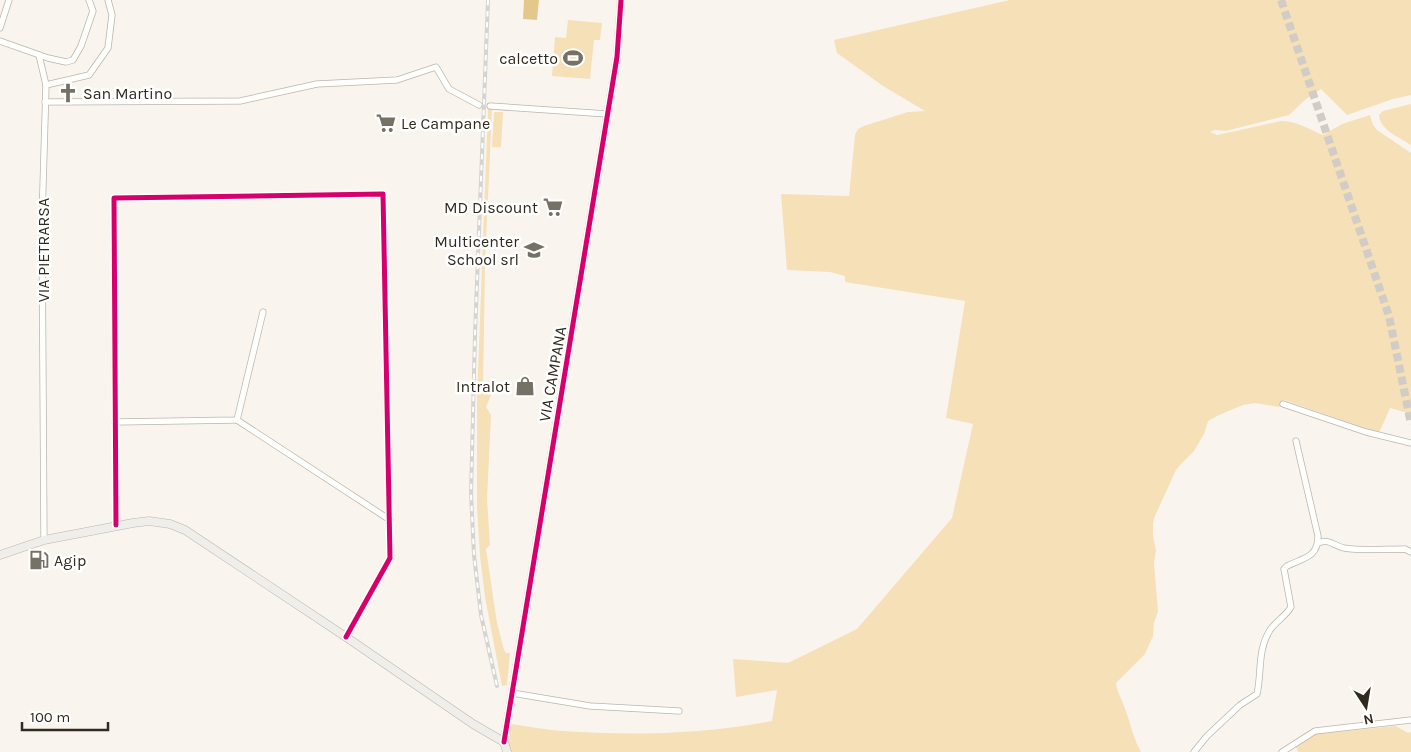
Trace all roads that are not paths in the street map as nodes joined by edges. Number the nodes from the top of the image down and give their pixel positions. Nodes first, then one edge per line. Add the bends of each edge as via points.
1 (9, 0) edge
2 (89, 0) edge
3 (108, 0) edge
4 (621, 0) edge
5 (0, 28) edge
6 (0, 41) edge
7 (39, 55) junction
8 (46, 85) junction
9 (45, 102) junction
10 (479, 105) dead end
11 (490, 106) dead end
12 (607, 114) junction
13 (263, 312) dead end
14 (1283, 404) dead end
15 (237, 420) junction
16 (115, 422) junction
17 (1296, 441) dead end
18 (1411, 444) edge
19 (390, 520) junction
20 (116, 525) junction
21 (44, 540) junction
22 (1318, 543) junction
23 (1411, 552) edge
24 (0, 555) edge
25 (346, 637) junction
26 (512, 693) junction
27 (679, 711) dead end
28 (1411, 720) edge
29 (504, 742) junction
30 (507, 752) edge
31 (1194, 752) edge
32 (1282, 752) edge

1 - 5 street
2 - 7 street via 93,11 73,60 66,62
3 - 8 street via 112,15 108,48 89,75
4 - 12 street, VIA CAMPANA via 617,57
6 - 7 street
7 - 8 street, VIA PIETRARSA
8 - 9 street, VIA PIETRARSA
9 - 10 street via 240,101 317,84 397,80 436,67 449,89
9 - 21 street, VIA PIETRARSA via 42,220
11 - 12 street
12 - 26 street, VIA CAMPANA
13 - 15 street
14 - 18 street
15 - 16 street
15 - 19 street
16 - 19 street via 114,198 383,194
16 - 20 street
17 - 22 street
19 - 25 street via 390,558
20 - 21 main road
20 - 25 main road via 149,522 170,524 185,530
21 - 24 main road
22 - 23 street via 1324,540 1347,548 1405,549
22 - 31 street via 1310,556 1284,569 1290,609 1271,628 1264,643 1257,694 1240,705
25 - 29 main road
26 - 27 street via 590,706
26 - 29 street, VIA CAMPANA
28 - 32 street via 1316,731
29 - 30 main road, VIA CAMPANA

